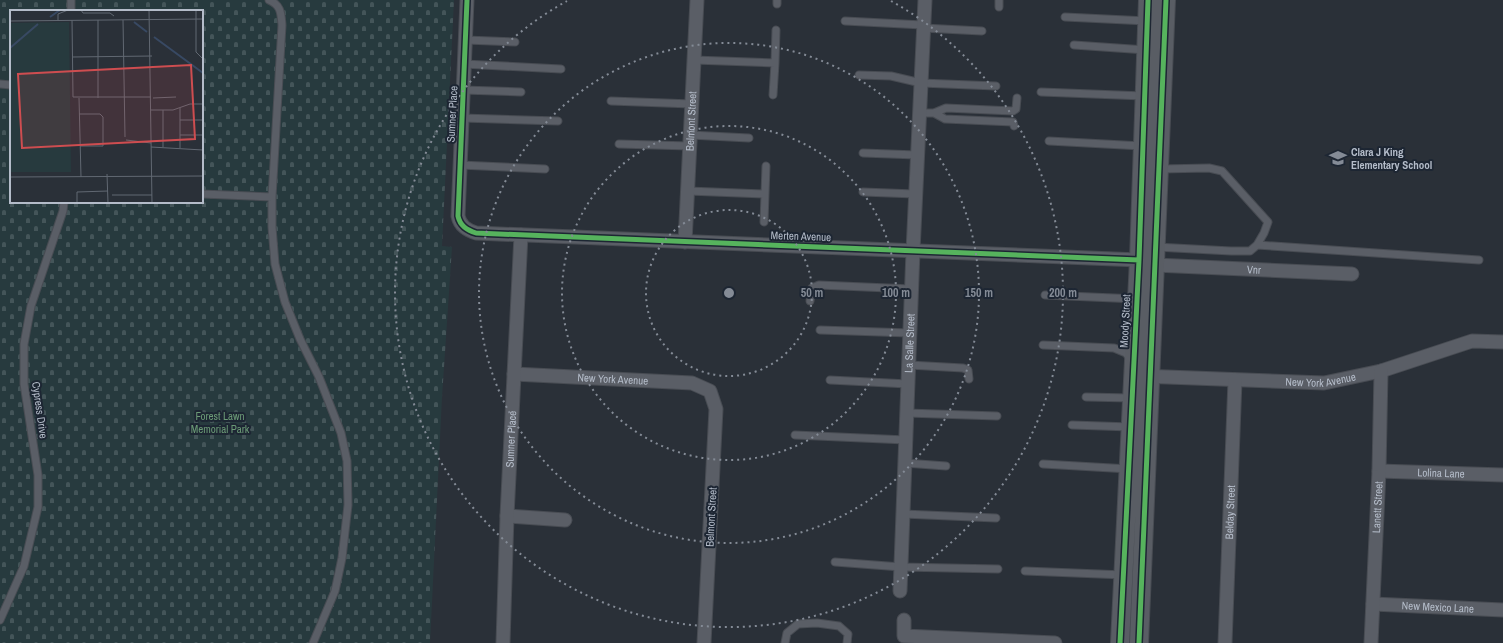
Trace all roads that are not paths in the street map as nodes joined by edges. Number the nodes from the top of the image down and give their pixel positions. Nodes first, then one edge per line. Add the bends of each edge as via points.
1 (269, 0) edge
2 (467, 0) edge
3 (697, 0) edge
4 (925, 0) edge
5 (1148, 0) edge
6 (1166, 0) edge
7 (1065, 17) dead end
8 (845, 21) dead end
9 (1156, 22) junction
10 (923, 26) junction
11 (776, 30) dead end
12 (982, 31) dead end
13 (466, 40) junction
14 (515, 42) dead end
15 (1074, 45) dead end
16 (1146, 50) junction
17 (694, 60) junction
18 (775, 63) junction
19 (464, 64) junction
20 (561, 69) dead end
21 (859, 75) dead end
22 (920, 83) junction
23 (0, 84) edge
24 (10, 85) edge
25 (996, 86) dead end
26 (463, 90) junction
27 (521, 92) dead end
28 (1041, 92) dead end
29 (773, 95) dead end
30 (1144, 96) junction
31 (1017, 98) dead end
32 (611, 100) dead end
33 (692, 104) junction
34 (919, 113) junction
35 (934, 113) junction
36 (462, 118) junction
37 (558, 121) dead end
38 (1014, 126) dead end
39 (749, 138) dead end
40 (690, 140) junction
41 (1049, 141) dead end
42 (619, 144) dead end
43 (1142, 146) junction
44 (863, 153) dead end
45 (917, 155) junction
46 (460, 165) junction
47 (766, 166) dead end
48 (545, 169) dead end
49 (1150, 169) junction
50 (688, 191) junction
51 (863, 192) dead end
52 (203, 194) edge
53 (765, 194) junction
54 (915, 194) junction
55 (272, 198) junction
56 (64, 203) edge
57 (764, 222) dead end
58 (464, 228) joint
59 (521, 235) junction
60 (685, 242) junction
61 (1257, 245) junction
62 (1156, 247) junction
63 (913, 251) junction
64 (1479, 260) dead end
65 (1147, 263) junction
66 (1352, 274) dead end
67 (911, 289) junction
68 (1045, 295) dead end
69 (1145, 300) junction
70 (810, 301) dead end
71 (820, 330) dead end
72 (910, 333) junction
73 (1503, 342) edge
74 (1044, 345) dead end
75 (908, 365) junction
76 (1142, 368) junction
77 (1381, 370) junction
78 (514, 374) junction
79 (969, 379) dead end
80 (830, 380) dead end
81 (1235, 380) junction
82 (908, 384) junction
83 (710, 391) joint
84 (1086, 397) dead end
85 (1141, 399) junction
86 (907, 413) junction
87 (997, 416) dead end
88 (1072, 425) dead end
89 (1131, 427) junction
90 (795, 435) dead end
91 (906, 440) junction
92 (905, 463) junction
93 (1043, 464) dead end
94 (946, 466) dead end
95 (1129, 469) junction
96 (1379, 471) junction
97 (1503, 475) edge
98 (903, 514) junction
99 (507, 516) junction
100 (996, 518) dead end
101 (565, 520) dead end
102 (835, 562) dead end
103 (901, 567) junction
104 (998, 569) dead end
105 (1025, 572) dead end
106 (1133, 576) junction
107 (900, 591) dead end
108 (1372, 604) junction
109 (1503, 610) edge
110 (0, 620) edge
111 (904, 620) dead end
112 (925, 640) edge
113 (313, 643) edge
114 (503, 643) edge
115 (704, 643) edge
116 (785, 643) edge
117 (847, 643) edge
118 (1055, 643) edge
119 (1120, 643) edge
120 (1139, 643) edge
121 (1225, 643) edge
122 (1370, 643) edge

1 - 55 lane via 281,11 282,25
2 - 13 street, Sumner Place
3 - 17 street, Belmont Street
4 - 10 street, La Salle Street
5 - 9 main road
6 - 9 main road
7 - 9 lane
8 - 10 lane
9 - 16 main road
9 - 49 main road
10 - 12 lane
10 - 22 street, La Salle Street
11 - 18 lane
13 - 14 lane
13 - 19 street, Sumner Place
15 - 16 lane
16 - 30 main road
17 - 18 lane
17 - 33 street, Belmont Street
18 - 29 lane
19 - 20 lane
19 - 26 street, Sumner Place
21 - 22 lane via 892,76
22 - 25 lane
22 - 34 street, La Salle Street
23 - 24 lane
26 - 27 lane
26 - 36 street, Sumner Place
28 - 30 lane
30 - 43 main road
31 - 35 lane via 1016,109 1013,111 946,108
32 - 33 lane
33 - 40 street, Belmont Street
34 - 35 lane
34 - 45 street, La Salle Street
35 - 38 lane via 945,119 1013,122
36 - 37 lane
36 - 46 street, Sumner Place
39 - 40 lane
40 - 42 lane
40 - 50 street, Belmont Street
41 - 43 lane
43 - 49 main road
44 - 45 lane
45 - 54 street, La Salle Street
46 - 48 lane
46 - 58 street, Sumner Place via 458,216
47 - 53 lane
49 - 61 lane via 1209,168 1222,172 1268,222
49 - 62 main road
49 - 65 main road
50 - 53 lane
50 - 60 street, Belmont Street
51 - 54 lane
52 - 55 lane
53 - 57 lane
54 - 63 street, La Salle Street
55 - 113 lane via 275,264 279,282 300,339 319,377 341,433 347,461 348,505 342,558 335,592
56 - 110 lane, Cypress Drive via 31,306 24,344 24,384 38,475 38,507 24,566
58 - 59 street, Merten Avenue via 476,233
59 - 60 street, Merten Avenue
59 - 78 street, Sumner Place
60 - 63 street, Merten Avenue
61 - 62 lane via 1250,251 1243,252
61 - 64 lane
62 - 65 main road
63 - 65 street, Merten Avenue
63 - 67 street, La Salle Street
65 - 66 street, Vnr
65 - 69 main road
67 - 70 lane via 819,284 812,288
67 - 72 street, La Salle Street
68 - 69 lane
69 - 76 main road
71 - 72 lane
72 - 75 street, La Salle Street
73 - 77 street, New York Avenue via 1472,341
74 - 76 lane via 1114,348 1126,353
75 - 79 lane via 963,368 968,370
75 - 82 street, La Salle Street
76 - 81 street, New York Avenue
76 - 85 main road
77 - 81 street, New York Avenue via 1324,383
77 - 96 street, Lanett Street
78 - 83 street, New York Avenue via 692,383
78 - 99 street, Sumner Place
80 - 82 lane
81 - 121 street, Belday Street
82 - 86 street, La Salle Street
83 - 115 street, Belmont Street via 716,409
84 - 85 lane
85 - 89 main road
85 - 106 main road
86 - 87 lane
86 - 91 street, La Salle Street
88 - 89 lane
89 - 95 main road
90 - 91 lane
91 - 92 street, La Salle Street
92 - 94 lane
92 - 98 street, La Salle Street
93 - 95 lane
95 - 106 main road
96 - 97 street, Lolina Lane
96 - 108 street, Lanett Street
98 - 100 lane
98 - 103 street, La Salle Street
99 - 101 street
99 - 114 street, Sumner Place
102 - 103 lane
103 - 104 lane
103 - 107 street, La Salle Street
105 - 106 lane
106 - 119 main road
106 - 120 main road
108 - 109 street, New Mexico Lane
108 - 122 street, Lanett Street
111 - 112 street via 904,636
112 - 118 street
116 - 117 lane via 787,633 798,624 817,623 839,626 848,634

